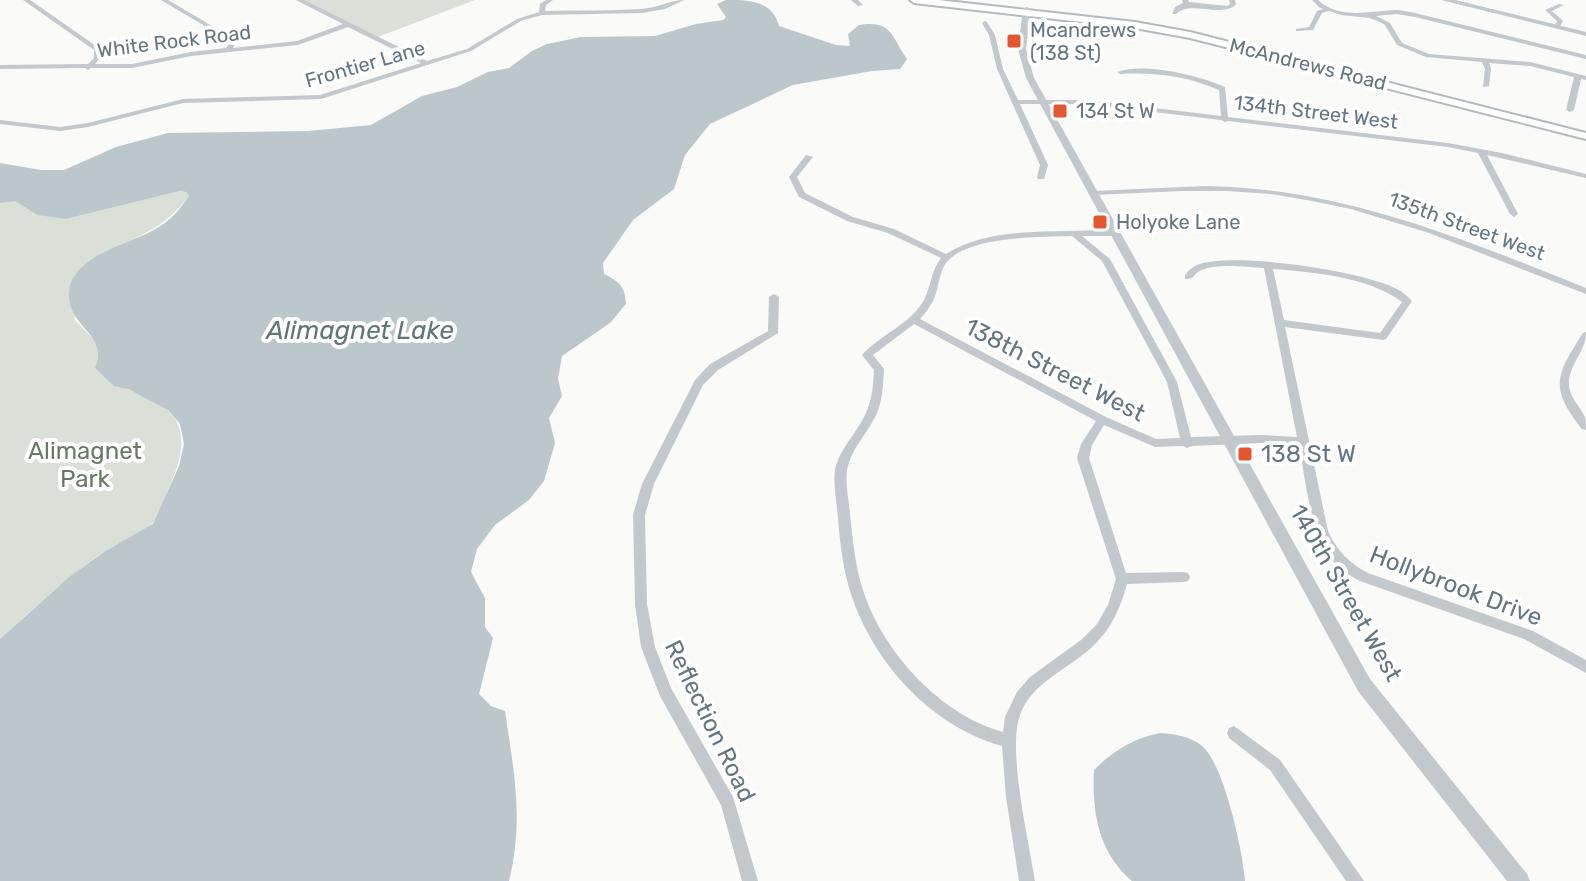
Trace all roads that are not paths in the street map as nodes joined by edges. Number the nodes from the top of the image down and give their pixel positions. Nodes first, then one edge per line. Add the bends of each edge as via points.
1 (26, 0) edge
2 (164, 0) edge
3 (299, 0) edge
4 (550, 0) edge
5 (681, 0) edge
6 (914, 0) edge
7 (948, 0) edge
8 (1232, 0) edge
9 (1315, 0) edge
10 (1445, 0) edge
11 (1186, 2) edge
12 (1561, 5) dead end
13 (1028, 6) edge
14 (1328, 9) junction
15 (542, 13) junction
16 (1174, 13) dead end
17 (1370, 16) junction
18 (985, 23) dead end
19 (348, 25) junction
20 (1557, 27) junction
21 (1298, 30) dead end
22 (1586, 34) edge
23 (228, 50) junction
24 (1586, 57) edge
25 (1484, 60) junction
26 (428, 64) junction
27 (0, 67) edge
28 (88, 68) junction
29 (1120, 72) dead end
30 (1582, 77) edge
31 (1485, 86) dead end
32 (1042, 101) junction
33 (1017, 102) junction
34 (1570, 110) dead end
35 (1225, 120) junction
36 (0, 122) edge
37 (1586, 134) edge
38 (1481, 151) junction
39 (809, 157) dead end
40 (1586, 176) edge
41 (1041, 177) dead end
42 (1094, 193) junction
43 (1514, 214) dead end
44 (1116, 233) junction
45 (1075, 235) junction
46 (946, 257) junction
47 (1268, 266) junction
48 (1188, 277) dead end
49 (1586, 291) edge
50 (774, 297) dead end
51 (913, 319) junction
52 (1279, 323) junction
53 (1586, 335) edge
54 (1102, 420) junction
55 (1586, 426) edge
56 (1231, 442) junction
57 (1303, 442) junction
58 (1187, 444) junction
59 (1184, 577) dead end
60 (1122, 579) junction
61 (1586, 667) edge
62 (1234, 733) dead end
63 (1008, 740) junction
64 (750, 881) edge
65 (1027, 881) edge
66 (1356, 881) edge
67 (1520, 881) edge

1 - 28 street via 97,49
2 - 23 street via 227,37 232,44
3 - 19 street
4 - 15 street
5 - 15 street, Frontier Lane via 642,11
6 - 13 main road
7 - 13 main road
8 - 11 street via 1228,8
9 - 14 street
10 - 20 street
11 - 16 street
12 - 20 street via 1548,10 1560,21
13 - 32 street, 140th Street West via 1022,49
13 - 37 main road, McAndrews Road via 1190,35
14 - 17 street
14 - 21 street via 1319,12 1311,29
15 - 26 street, Frontier Lane
17 - 24 street via 1415,15
17 - 25 street via 1388,24 1394,38 1410,50 1453,60
18 - 33 street via 997,64
19 - 23 street, White Rock Road via 298,43
19 - 26 street
20 - 22 street
23 - 28 street, White Rock Road
25 - 30 street
25 - 31 street
26 - 36 street, Frontier Lane via 321,97 183,101 60,129
27 - 28 street, White Rock Road
29 - 35 street via 1139,70 1208,82 1222,89
30 - 34 street
32 - 33 street, 134th Street West
32 - 35 street, 134th Street West
32 - 42 street, 140th Street West
33 - 41 street via 1044,165
35 - 38 street, 134th Street West
38 - 40 street, 134th Street West
38 - 43 street
39 - 46 street via 793,177 802,195
42 - 44 street, 140th Street West
42 - 49 street, 135th Street West via 1222,188 1328,201 1436,230
44 - 45 street
44 - 56 street, 140th Street West
45 - 46 street via 990,238
45 - 58 street via 1106,259 1172,382
46 - 51 street via 926,306
47 - 48 street via 1201,266
47 - 52 street, Hollybrook Drive
47 - 52 street via 1368,282 1393,289 1407,301 1383,337
50 - 64 street, Reflection Road via 773,333 714,367 699,383 648,484 639,515 641,604 648,647 665,691 728,802
51 - 54 street, 138th Street West
51 - 63 street via 867,355 879,369 878,388 872,415 841,472 846,556 867,623 895,667 953,720
52 - 57 street, Hollybrook Drive
53 - 55 street via 1562,380 1569,404
54 - 58 street, 138th Street West via 1155,443
54 - 60 street via 1083,458
56 - 57 street, 138th Street West
56 - 58 street, 138th Street West
56 - 67 street, 140th Street West via 1364,685
57 - 61 street, Hollybrook Drive via 1322,531 1343,567 1528,635
59 - 60 street
60 - 63 street via 1110,619 1096,639 1026,689 1012,716
62 - 66 street via 1275,765
63 - 65 street

